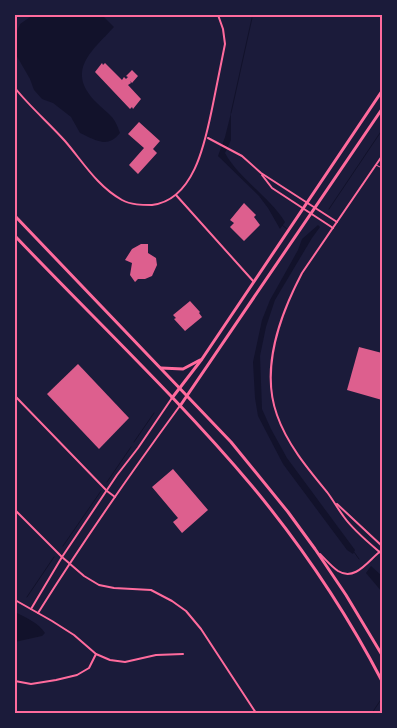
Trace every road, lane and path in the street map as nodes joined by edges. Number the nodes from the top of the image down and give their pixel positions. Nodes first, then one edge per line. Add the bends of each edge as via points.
1 (218, 15) edge
2 (15, 88) edge
3 (382, 91) edge
4 (382, 109) edge
5 (207, 137) junction
6 (382, 156) edge
7 (375, 165) junction
8 (382, 168) edge
9 (261, 173) junction
10 (176, 195) junction
11 (307, 203) junction
12 (315, 208) junction
13 (303, 209) junction
14 (310, 214) junction
15 (15, 216) edge
16 (337, 222) junction
17 (333, 228) junction
18 (15, 236) edge
19 (254, 282) junction
20 (202, 359) junction
21 (161, 368) junction
22 (180, 389) junction
23 (188, 395) junction
24 (15, 396) edge
25 (172, 398) junction
26 (180, 406) junction
27 (107, 491) junction
28 (115, 497) junction
29 (335, 502) junction
30 (15, 510) edge
31 (382, 546) edge
32 (315, 549) junction
33 (381, 551) edge
34 (382, 554) edge
35 (62, 557) junction
36 (69, 564) junction
37 (15, 600) edge
38 (31, 609) junction
39 (38, 613) junction
40 (96, 654) junction
41 (183, 654) dead end
42 (382, 655) edge
43 (381, 679) edge
44 (15, 681) edge
45 (256, 713) edge

1 - 5 street via 224,44
2 - 10 street via 66,142 94,178 124,201 139,205 156,204
3 - 11 main road
4 - 12 main road
5 - 9 street via 230,149
5 - 10 street via 192,174
6 - 7 street
7 - 8 lane
7 - 16 street
9 - 11 street
9 - 13 street via 272,188
10 - 19 street
11 - 12 street
11 - 13 main road
12 - 14 main road
12 - 16 street
13 - 14 street
13 - 19 main road
14 - 17 street
14 - 23 main road
15 - 21 main road
16 - 17 street
17 - 29 street via 302,273 282,316 272,358 271,381 276,414 284,432
18 - 25 main road
19 - 20 main road
20 - 21 main road via 184,369
20 - 22 main road
21 - 22 main road
22 - 23 main road
22 - 25 main road
23 - 26 main road
23 - 32 main road via 231,442
24 - 27 street
25 - 26 main road
25 - 27 street
26 - 28 street
26 - 43 main road via 252,486 288,534 331,596
27 - 28 street
27 - 35 street
28 - 36 street
29 - 31 street
29 - 33 street via 344,517
30 - 35 street
32 - 33 street via 336,570 347,574 361,570
32 - 42 main road
33 - 34 street
35 - 36 street
35 - 38 street
36 - 39 street
36 - 45 street via 99,585 151,590 186,611
37 - 38 street
38 - 39 street
39 - 40 street via 74,635
40 - 41 street via 126,662 156,655
40 - 44 street via 88,668 77,675 31,684

